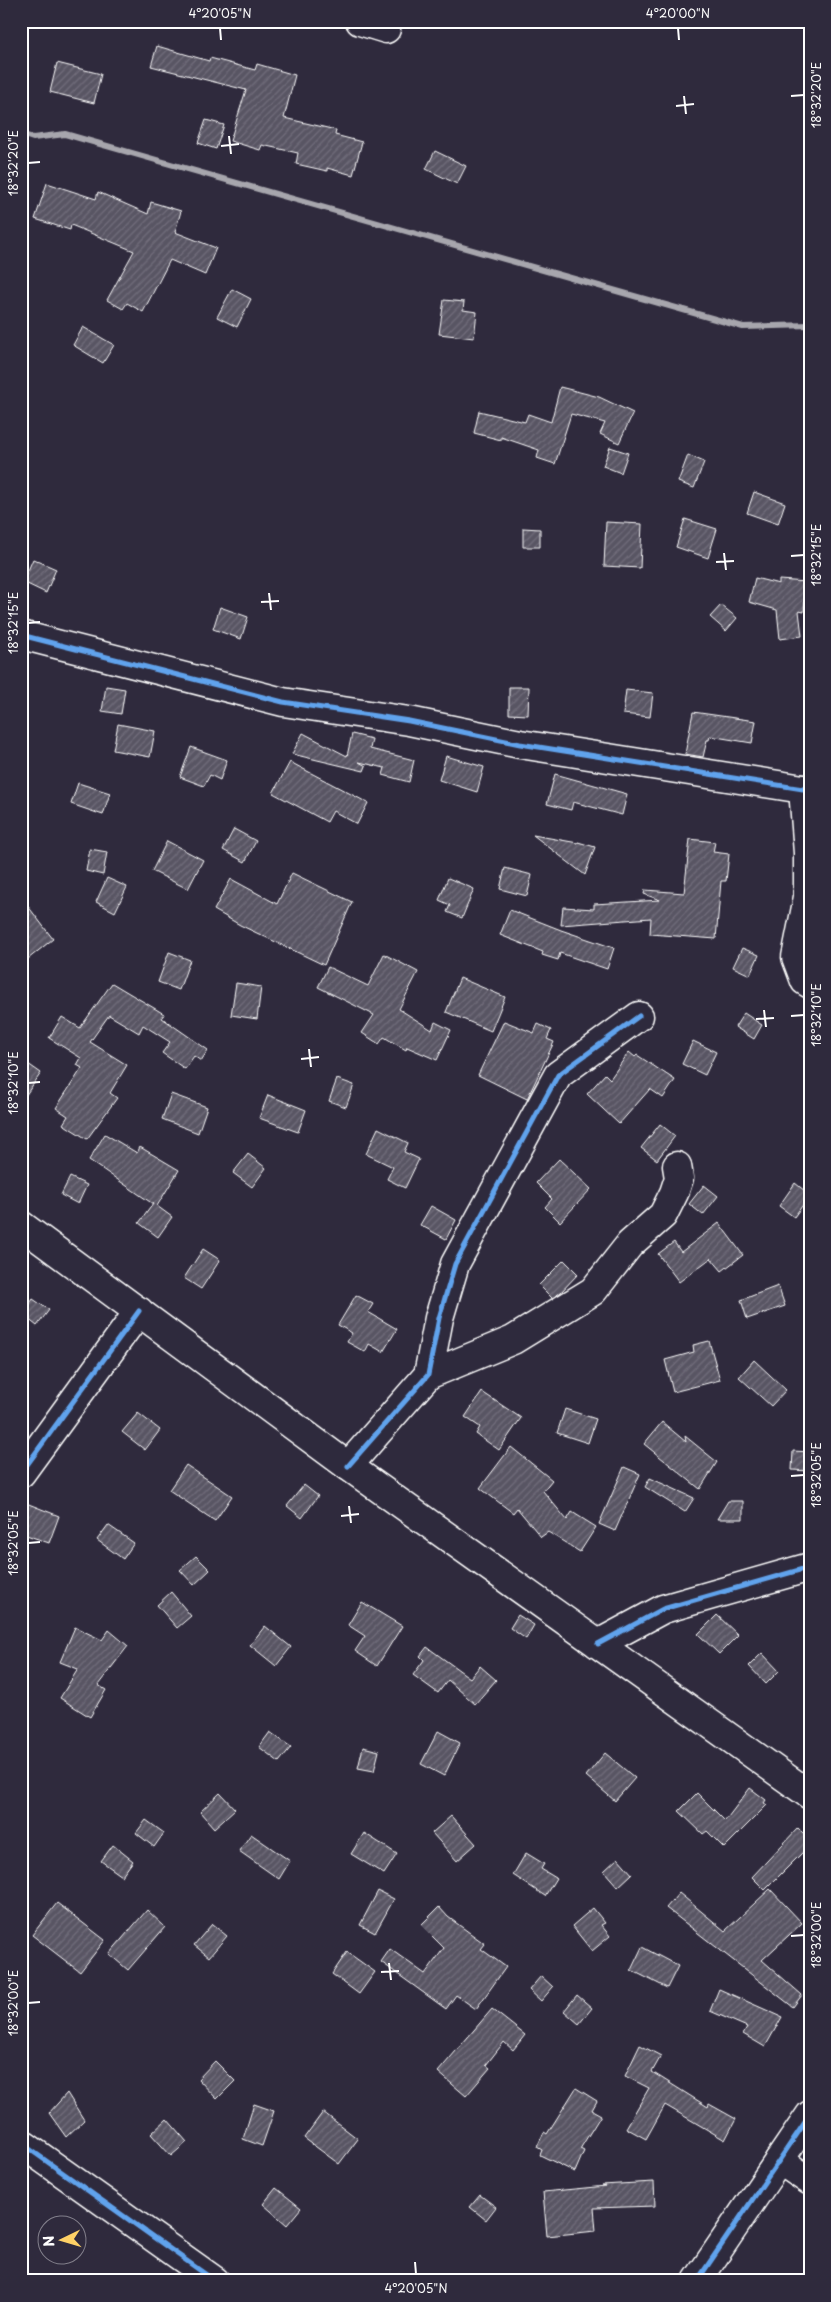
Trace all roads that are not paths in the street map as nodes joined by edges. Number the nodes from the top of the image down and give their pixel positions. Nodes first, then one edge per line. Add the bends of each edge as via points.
1 (360, 21) edge
2 (386, 29) dead end
3 (21, 636) edge
4 (806, 789) edge
5 (810, 984) edge
6 (639, 1016) dead end
7 (677, 1166) dead end
8 (21, 1225) edge
9 (140, 1311) junction
10 (428, 1374) junction
11 (348, 1466) junction
12 (21, 1473) edge
13 (810, 1567) edge
14 (598, 1644) junction
15 (810, 1795) edge
16 (810, 2115) edge
17 (21, 2144) edge
18 (779, 2160) junction
19 (810, 2181) edge
20 (215, 2281) edge
21 (697, 2281) edge

1 - 2 street
3 - 4 street via 283,702 409,721 539,748
4 - 5 street via 808,897 796,957 805,981
6 - 10 street via 558,1075 455,1264 439,1318
7 - 10 street via 679,1178 663,1215 630,1244 593,1291 513,1340
8 - 9 street
9 - 11 street
9 - 12 street
10 - 11 street
11 - 14 street
13 - 14 street via 663,1609
14 - 15 street
16 - 18 street
17 - 20 street
18 - 19 street
18 - 21 street

